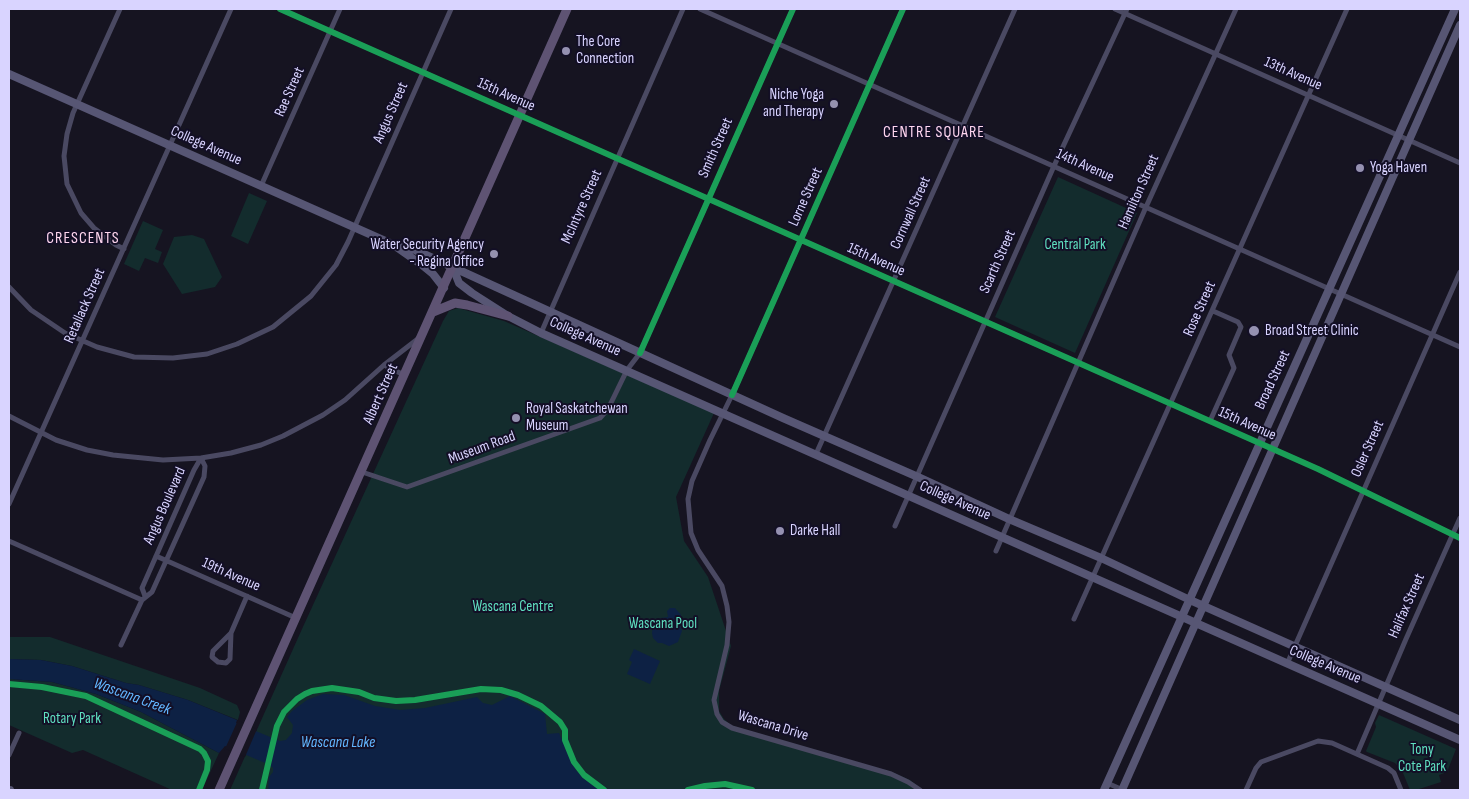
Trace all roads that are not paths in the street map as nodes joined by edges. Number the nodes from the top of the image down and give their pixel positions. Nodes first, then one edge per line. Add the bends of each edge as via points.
1 (120, 9) edge
2 (231, 9) edge
3 (280, 9) edge
4 (340, 9) edge
5 (451, 9) edge
6 (567, 9) edge
7 (683, 9) edge
8 (700, 9) edge
9 (793, 9) edge
10 (903, 9) edge
11 (1015, 9) edge
12 (1115, 9) edge
13 (1236, 9) edge
14 (1347, 9) edge
15 (1455, 9) edge
16 (1126, 11) edge
17 (1460, 25) edge
18 (330, 31) junction
19 (777, 43) junction
20 (1216, 54) junction
21 (423, 72) junction
22 (9, 74) edge
23 (870, 84) junction
24 (1309, 95) junction
25 (77, 104) junction
26 (520, 115) junction
27 (963, 126) junction
28 (1398, 135) junction
29 (1410, 140) junction
30 (170, 145) junction
31 (617, 158) junction
32 (1460, 163) edge
33 (1054, 166) junction
34 (262, 186) junction
35 (707, 198) junction
36 (1146, 207) junction
37 (354, 227) junction
38 (800, 240) junction
39 (392, 244) junction
40 (124, 249) junction
41 (1241, 249) junction
42 (453, 268) junction
43 (1460, 272) edge
44 (894, 281) junction
45 (9, 287) edge
46 (444, 288) junction
47 (1330, 288) junction
48 (1341, 293) junction
49 (1213, 311) junction
50 (434, 312) junction
51 (550, 313) junction
52 (508, 316) junction
53 (986, 322) junction
54 (541, 333) junction
55 (1432, 334) junction
56 (423, 335) junction
57 (83, 342) junction
58 (1460, 346) edge
59 (640, 353) junction
60 (1077, 362) junction
61 (384, 365) junction
62 (627, 370) junction
63 (405, 375) junction
64 (732, 395) junction
65 (1171, 404) junction
66 (722, 412) junction
67 (9, 416) edge
68 (1210, 421) junction
69 (42, 434) junction
70 (824, 436) junction
71 (1260, 443) junction
72 (1272, 449) junction
73 (816, 454) junction
74 (201, 458) junction
75 (362, 472) junction
76 (918, 477) junction
77 (1363, 491) junction
78 (909, 496) junction
79 (9, 504) edge
80 (1460, 518) edge
81 (1009, 519) junction
82 (895, 526) dead end
83 (1453, 535) junction
84 (1001, 537) junction
85 (1460, 538) edge
86 (9, 541) edge
87 (996, 551) dead end
88 (156, 556) junction
89 (1101, 558) junction
90 (166, 560) junction
91 (1093, 577) junction
92 (247, 596) junction
93 (143, 598) junction
94 (1190, 600) junction
95 (1203, 606) junction
96 (1182, 616) junction
97 (1074, 618) dead end
98 (295, 621) junction
99 (1195, 622) junction
100 (231, 633) junction
101 (121, 645) dead end
102 (1294, 646) junction
103 (1287, 664) junction
104 (1386, 686) junction
105 (1378, 704) junction
106 (1460, 720) edge
107 (18, 732) dead end
108 (1460, 740) edge
109 (1357, 754) junction
110 (9, 755) edge
111 (1106, 787) edge
112 (219, 790) edge
113 (920, 790) edge
114 (1122, 790) edge
115 (1246, 790) edge
116 (1401, 790) edge

1 - 25 street
2 - 30 street, Retallack Street
3 - 18 street, 15th Avenue
4 - 18 street, Rae Street
5 - 21 street, Angus Street
6 - 26 main road, Albert Street
7 - 31 street, McIntyre Street
8 - 19 street, 14th Avenue
9 - 19 street, Smith Street
10 - 23 street, Lorne Street
11 - 27 street, Cornwall Street
12 - 16 street, 13th Avenue
13 - 20 street, Hamilton Street
14 - 24 street, Rose Street
15 - 28 main road, Broad Street
16 - 20 street, 13th Avenue
16 - 33 street, Scarth Street
17 - 29 main road, Broad Street
18 - 21 street, 15th Avenue
18 - 34 street, Rae Street
19 - 23 street, 14th Avenue
19 - 35 street, Smith Street
20 - 24 street, 13th Avenue
20 - 36 street, Hamilton Street
21 - 26 street, 15th Avenue
21 - 37 street, Angus Street
22 - 25 main road, College Avenue
23 - 27 street, 14th Avenue
23 - 38 street, Lorne Street
24 - 28 street, 13th Avenue
24 - 41 street, Rose Street
25 - 30 main road, College Avenue
25 - 40 street via 65,147 67,184 75,204 94,228
26 - 31 street, 15th Avenue
26 - 42 main road, Albert Street
27 - 33 street, 14th Avenue
27 - 44 street, Cornwall Street
28 - 29 street, 13th Avenue
28 - 47 main road, Broad Street
29 - 32 street, 13th Avenue
29 - 48 main road, Broad Street
30 - 34 main road, College Avenue
30 - 40 street, Retallack Street
31 - 35 street, 15th Avenue
31 - 51 street, McIntyre Street
33 - 36 street, 14th Avenue
33 - 53 street, Scarth Street
34 - 37 main road, College Avenue
35 - 38 street, 15th Avenue
35 - 59 street, Smith Street
36 - 41 street, 14th Avenue
36 - 60 street, Hamilton Street
37 - 39 main road, College Avenue
37 - 57 street, Angus Street via 336,264 311,296 273,327 237,344 190,357 153,358 114,353
38 - 44 street, 15th Avenue
38 - 64 street, Lorne Street
39 - 42 main road, College Avenue via 415,250
39 - 46 main road, College Avenue via 433,274
40 - 57 street, Retallack Street
41 - 47 street, 14th Avenue
41 - 49 street, Rose Street
42 - 46 main road, Albert Street
42 - 51 main road, College Avenue
42 - 52 main road, College Avenue via 459,283
43 - 55 street, Osler Street
44 - 53 street, 15th Avenue
44 - 70 street, Cornwall Street
45 - 57 street, Angus Street via 46,321
46 - 50 main road, Albert Street
47 - 48 street, 14th Avenue
47 - 71 main road, Broad Street
48 - 55 street, 14th Avenue
48 - 72 main road, Broad Street
49 - 65 street, Rose Street
49 - 68 street via 1238,322 1241,327 1229,355 1234,368
50 - 52 main road via 455,303
50 - 56 main road, Albert Street
51 - 54 street, McIntyre Street
51 - 59 main road, College Avenue
52 - 54 main road, College Avenue
53 - 60 street, 15th Avenue
53 - 76 street, Scarth Street
54 - 62 main road, College Avenue
55 - 58 street, 14th Avenue
55 - 77 street, Osler Street
56 - 61 street
56 - 63 main road, Albert Street
57 - 69 street, Retallack Street
59 - 62 street, Museum Road
59 - 64 main road, College Avenue
60 - 65 street, 15th Avenue
60 - 81 street, Hamilton Street
61 - 63 street
61 - 74 street via 345,400 283,436 261,445
62 - 66 main road, College Avenue
62 - 75 street, Museum Road via 608,410 600,418 407,487
63 - 75 main road, Albert Street
64 - 66 street, Wascana Drive
64 - 70 main road, College Avenue
65 - 68 street, 15th Avenue
65 - 89 street, Rose Street
66 - 73 main road, College Avenue
66 - 113 street, Wascana Drive via 692,481 688,499 691,533 698,550 722,586 728,606 727,645 714,694 717,714 732,728 891,774
67 - 69 street
68 - 71 street, 15th Avenue
69 - 74 street via 113,456 163,460
69 - 79 street, Retallack Street
70 - 73 street, Cornwall Street
70 - 76 main road, College Avenue
71 - 72 street, 15th Avenue
71 - 94 main road, Broad Street
72 - 77 street, 15th Avenue
72 - 95 main road, Broad Street
73 - 78 main road, College Avenue
74 - 88 street, Angus Boulevard
74 - 90 street, Angus Boulevard via 205,466 204,477
75 - 98 main road, Albert Street
76 - 78 street, Scarth Street
76 - 81 main road, College Avenue
77 - 83 street, 15th Avenue
77 - 102 street, Osler Street
78 - 82 street, Scarth Street
78 - 84 main road, College Avenue
80 - 83 street, Halifax Street
81 - 84 street, Hamilton Street
81 - 89 main road, College Avenue
83 - 85 street, 15th Avenue
83 - 104 street, Halifax Street
84 - 87 street, Hamilton Street
84 - 91 main road, College Avenue
86 - 93 street
88 - 90 street, 19th Avenue
88 - 93 street, Angus Boulevard via 142,588
89 - 91 street, Rose Street
89 - 94 main road, College Avenue
90 - 92 street, 19th Avenue
90 - 93 street, Angus Boulevard via 152,592
91 - 96 main road, College Avenue
91 - 97 street, Rose Street
92 - 98 street, 19th Avenue
92 - 100 street
93 - 101 street, Angus Boulevard
94 - 95 main road, College Avenue
94 - 96 main road, Broad Street
95 - 99 main road, Broad Street
95 - 102 main road, College Avenue
96 - 99 main road, College Avenue
96 - 111 main road, Broad Street
98 - 112 main road, Albert Street
99 - 103 main road, College Avenue
99 - 114 main road, Broad Street
100 - 100 street via 213,651 212,657 218,662 226,663 230,659
102 - 103 street, Osler Street
102 - 104 main road, College Avenue
103 - 105 main road, College Avenue
104 - 105 street, Halifax Street
104 - 106 main road, College Avenue
105 - 108 main road, College Avenue
105 - 109 street, Halifax Street
107 - 110 street
109 - 115 street via 1318,741 1261,762
109 - 116 street via 1388,768 1394,773
111 - 114 street

